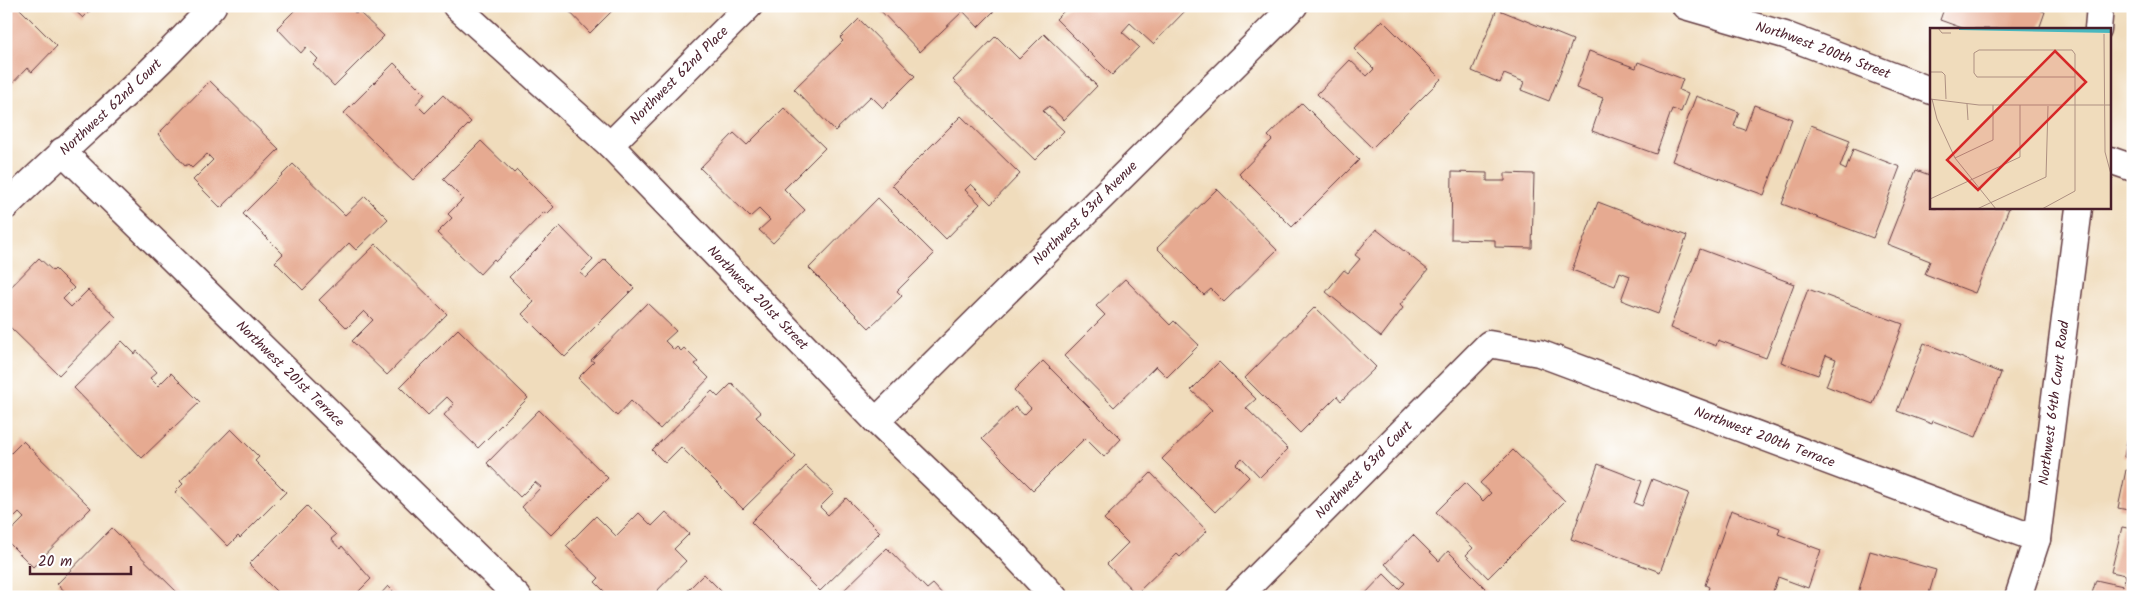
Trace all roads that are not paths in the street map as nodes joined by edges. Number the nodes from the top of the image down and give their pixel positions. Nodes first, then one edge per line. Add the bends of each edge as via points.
1 (213, 6) edge
2 (456, 6) edge
3 (749, 6) edge
4 (1294, 6) edge
5 (1685, 6) edge
6 (2100, 6) edge
7 (2098, 28) edge
8 (1930, 90) edge
9 (610, 145) junction
10 (62, 151) junction
11 (2112, 161) edge
12 (2133, 168) edge
13 (6, 206) edge
14 (2079, 209) edge
15 (1489, 344) joint
16 (876, 421) junction
17 (2037, 539) junction
18 (518, 597) edge
19 (1054, 597) edge
20 (1238, 597) edge
21 (2018, 597) edge

1 - 10 street, Northwest 62nd Court via 180,43
2 - 9 street, Northwest 201st Street
3 - 9 street, Northwest 62nd Place
4 - 16 street, Northwest 63rd Avenue
5 - 8 street, Northwest 200th Street via 1785,35
6 - 7 street
9 - 16 street, Northwest 201st Street
10 - 13 street, Northwest 62nd Court
10 - 18 street, Northwest 201st Terrace
11 - 12 street
14 - 17 street, Northwest 64th Court Road
15 - 17 street, Northwest 200th Terrace via 1539,353
15 - 20 street, Northwest 63rd Court
16 - 19 street, Northwest 201st Street
17 - 21 street, Northwest 64th Court Road

